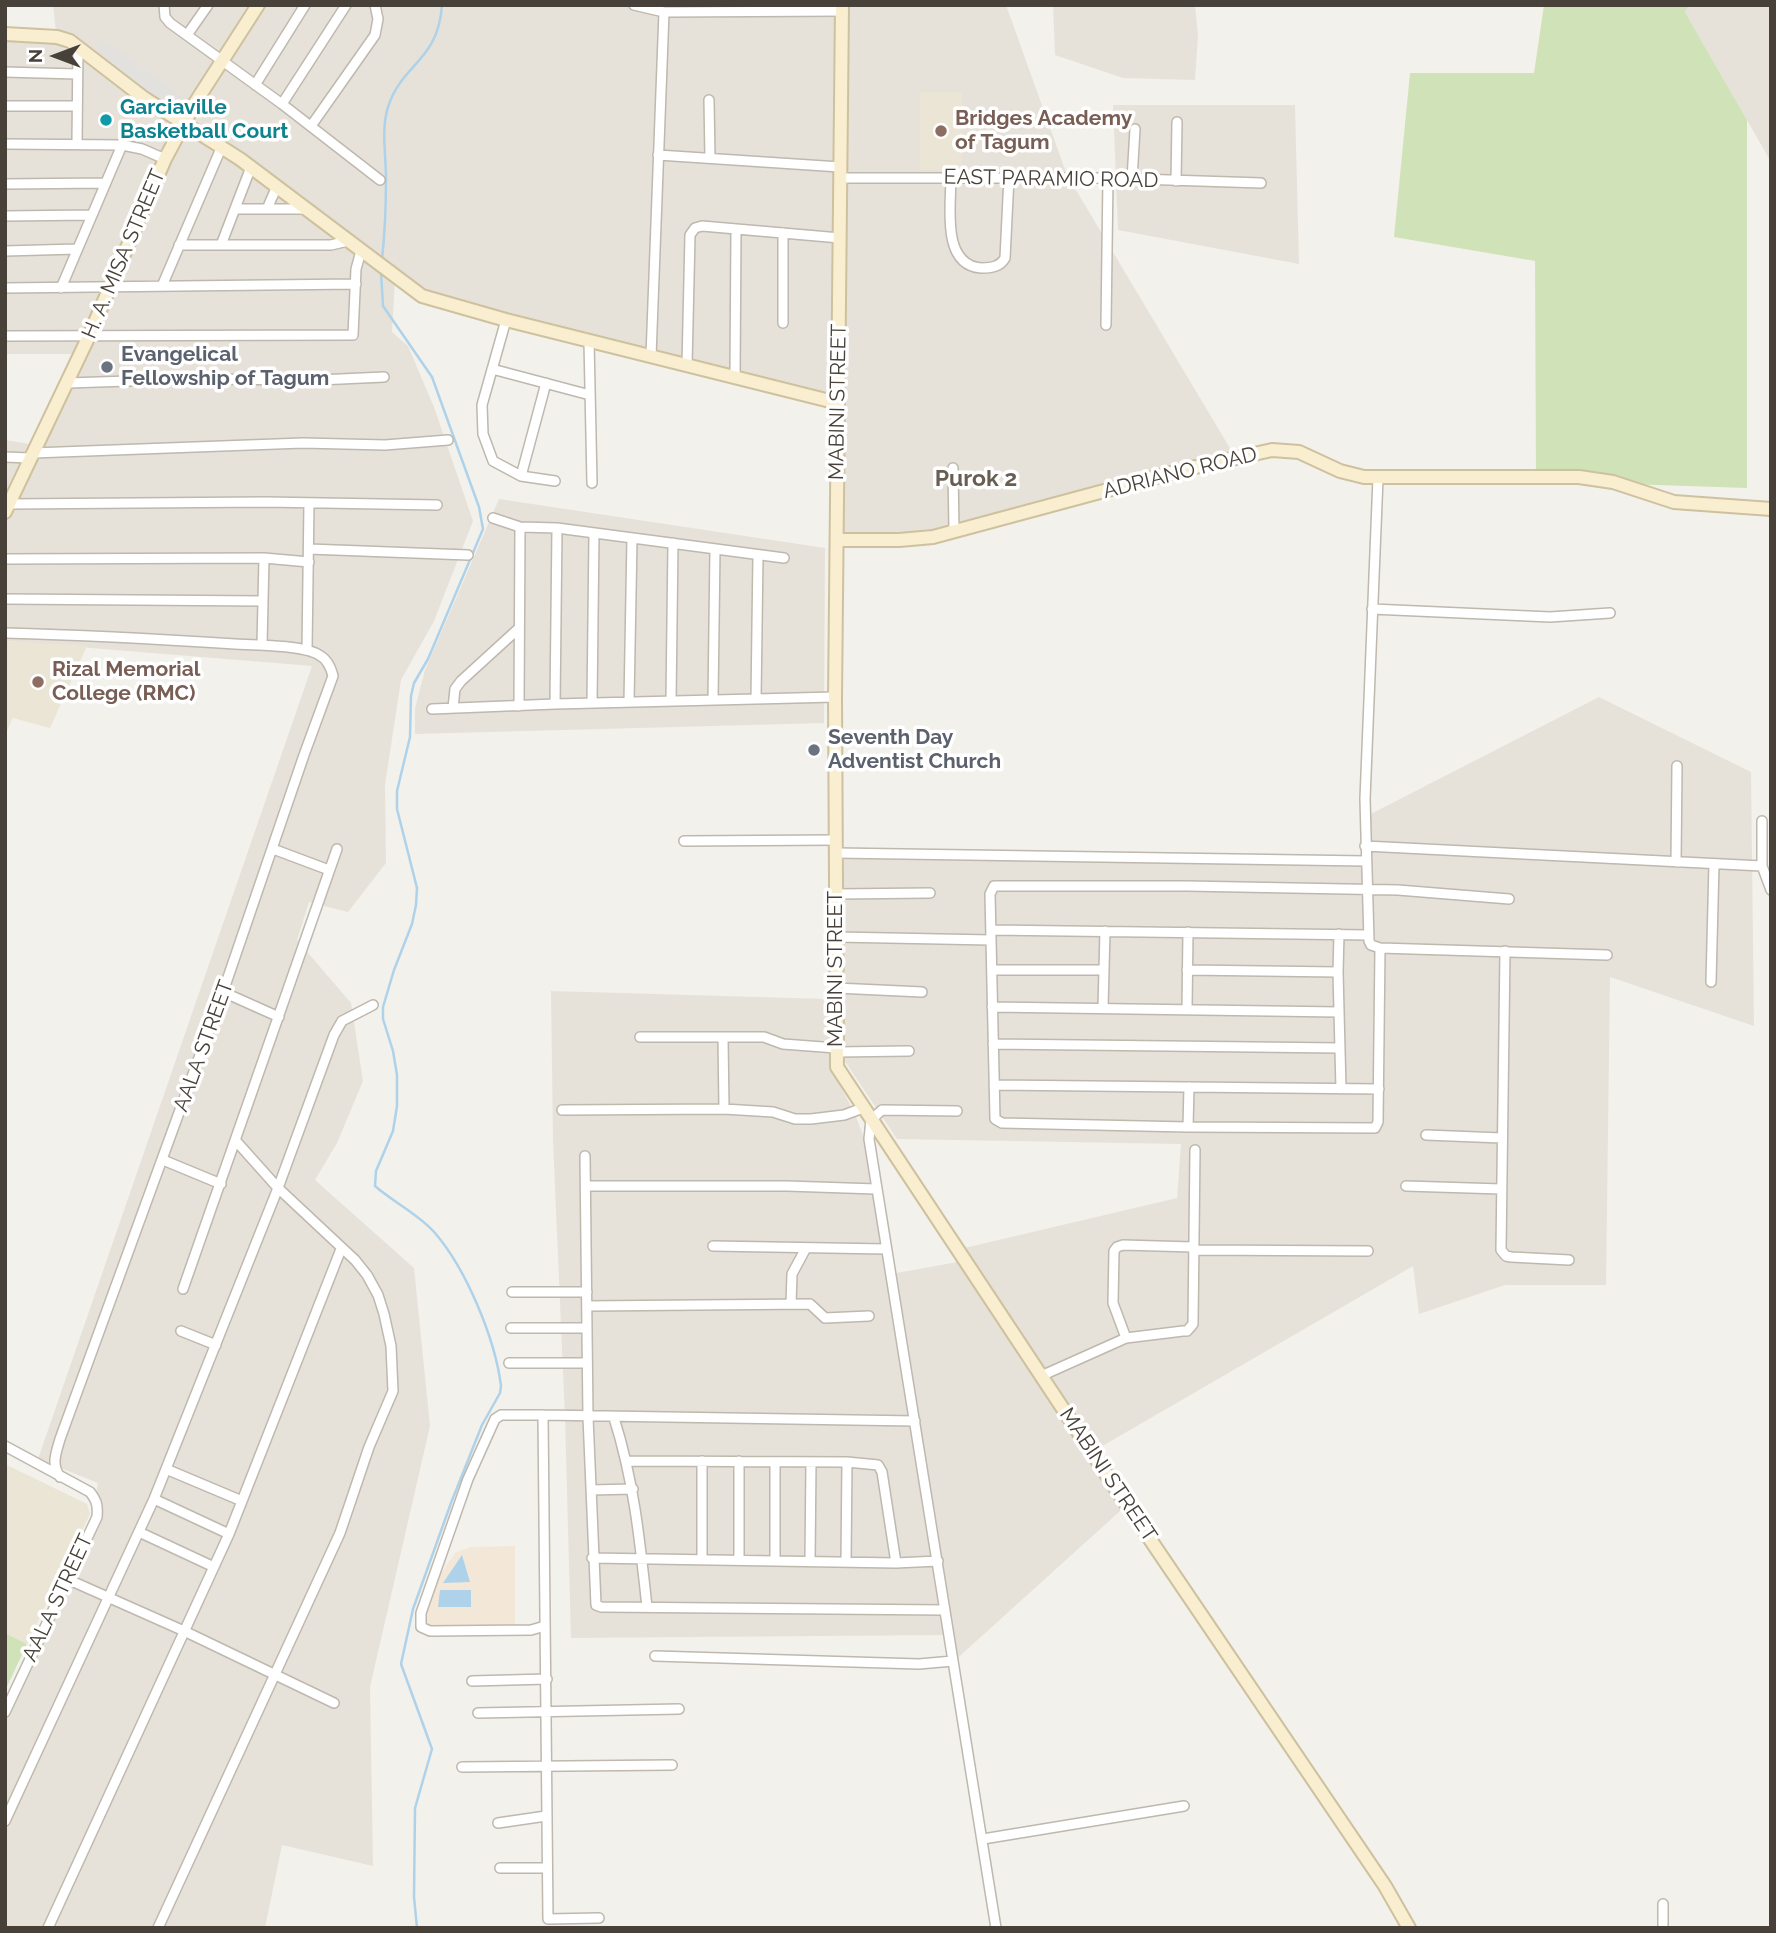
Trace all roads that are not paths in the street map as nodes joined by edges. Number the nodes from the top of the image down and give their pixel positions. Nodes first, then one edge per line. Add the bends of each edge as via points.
1 (164, 5) edge
2 (208, 5) edge
3 (258, 5) edge
4 (305, 5) edge
5 (346, 5) edge
6 (375, 5) edge
7 (635, 5) edge
8 (842, 8) edge
9 (664, 12) junction
10 (5, 34) edge
11 (187, 36) junction
12 (78, 46) junction
13 (222, 61) junction
14 (5, 72) edge
15 (77, 74) junction
16 (255, 85) junction
17 (709, 100) dead end
18 (282, 104) junction
19 (5, 106) edge
20 (77, 106) junction
21 (183, 122) junction
22 (1177, 122) dead end
23 (312, 126) junction
24 (1135, 129) dead end
25 (77, 143) junction
26 (5, 144) edge
27 (122, 145) junction
28 (222, 146) junction
29 (658, 155) junction
30 (710, 158) junction
31 (165, 159) junction
32 (251, 167) junction
33 (840, 172) junction
34 (951, 177) junction
35 (1009, 177) junction
36 (1108, 178) junction
37 (1132, 179) junction
38 (380, 180) dead end
39 (1176, 181) junction
40 (105, 183) junction
41 (1261, 183) dead end
42 (5, 184) edge
43 (277, 186) junction
44 (235, 209) junction
45 (267, 209) junction
46 (306, 209) junction
47 (92, 215) junction
48 (5, 216) edge
49 (736, 229) junction
50 (783, 233) junction
51 (840, 238) junction
52 (348, 241) junction
53 (220, 245) junction
54 (179, 246) junction
55 (77, 249) junction
56 (5, 251) edge
57 (361, 251) junction
58 (356, 284) junction
59 (110, 286) junction
60 (162, 286) junction
61 (5, 288) edge
62 (61, 288) junction
63 (506, 320) junction
64 (783, 323) dead end
65 (1106, 324) dead end
66 (5, 336) edge
67 (89, 336) junction
68 (589, 341) junction
69 (652, 356) junction
70 (687, 365) junction
71 (492, 369) junction
72 (384, 377) dead end
73 (734, 377) junction
74 (68, 383) junction
75 (546, 383) junction
76 (590, 395) junction
77 (838, 403) junction
78 (448, 440) dead end
79 (32, 455) junction
80 (5, 457) edge
81 (953, 468) dead end
82 (521, 477) junction
83 (1378, 478) junction
84 (555, 481) dead end
85 (592, 483) dead end
86 (309, 503) junction
87 (437, 505) dead end
88 (7, 508) edge
89 (1771, 509) edge
90 (493, 518) dead end
91 (520, 527) junction
92 (557, 528) junction
93 (954, 532) junction
94 (594, 533) junction
95 (632, 538) junction
96 (837, 540) junction
97 (673, 543) junction
98 (309, 549) junction
99 (715, 549) junction
100 (468, 555) dead end
101 (758, 555) junction
102 (264, 558) junction
103 (784, 558) dead end
104 (5, 559) edge
105 (309, 562) junction
106 (5, 599) edge
107 (263, 601) junction
108 (1372, 609) junction
109 (1610, 613) dead end
110 (518, 629) junction
111 (5, 633) edge
112 (262, 645) junction
113 (307, 650) junction
114 (835, 697) junction
115 (756, 699) junction
116 (713, 700) junction
117 (671, 701) junction
118 (629, 702) junction
119 (592, 703) junction
120 (555, 704) junction
121 (519, 706) junction
122 (453, 708) junction
123 (432, 709) dead end
124 (1676, 766) dead end
125 (1762, 821) dead end
126 (684, 841) dead end
127 (1365, 845) junction
128 (836, 847) junction
129 (273, 849) junction
130 (337, 849) dead end
131 (1366, 862) junction
132 (1676, 862) junction
133 (1714, 864) junction
134 (1762, 866) junction
135 (330, 870) junction
136 (1367, 890) junction
137 (1771, 890) edge
138 (930, 893) dead end
139 (837, 894) junction
140 (1508, 899) dead end
141 (1105, 931) junction
142 (1188, 932) junction
143 (1339, 934) junction
144 (991, 935) junction
145 (1368, 935) junction
146 (837, 937) junction
147 (1380, 948) junction
148 (1505, 950) junction
149 (1607, 955) dead end
150 (992, 970) junction
151 (1104, 970) junction
152 (1187, 970) junction
153 (1338, 972) junction
154 (1711, 982) dead end
155 (836, 988) junction
156 (223, 992) junction
157 (922, 992) dead end
158 (373, 1004) dead end
159 (992, 1007) junction
160 (1104, 1008) junction
161 (1187, 1009) junction
162 (1339, 1012) junction
163 (279, 1017) junction
164 (639, 1037) dead end
165 (723, 1037) junction
166 (993, 1044) junction
167 (1339, 1048) junction
168 (836, 1050) junction
169 (909, 1051) dead end
170 (994, 1085) junction
171 (1189, 1087) junction
172 (1341, 1089) junction
173 (1379, 1089) junction
174 (863, 1108) junction
175 (724, 1109) junction
176 (562, 1110) dead end
177 (957, 1111) dead end
178 (872, 1120) junction
179 (1188, 1128) junction
180 (1426, 1135) dead end
181 (1502, 1138) junction
182 (236, 1141) junction
183 (1195, 1150) dead end
184 (585, 1156) dead end
185 (163, 1160) junction
186 (222, 1184) junction
187 (586, 1186) junction
188 (1406, 1186) dead end
189 (278, 1188) junction
190 (876, 1189) junction
191 (1501, 1189) junction
192 (713, 1246) dead end
193 (806, 1248) junction
194 (1193, 1248) junction
195 (341, 1249) junction
196 (886, 1249) junction
197 (1368, 1251) dead end
198 (1569, 1260) dead end
199 (183, 1289) dead end
200 (512, 1292) dead end
201 (587, 1292) junction
202 (791, 1304) junction
203 (587, 1306) junction
204 (869, 1316) dead end
205 (511, 1328) dead end
206 (587, 1328) junction
207 (181, 1331) dead end
208 (1126, 1338) junction
209 (216, 1345) junction
210 (509, 1363) dead end
211 (587, 1363) junction
212 (1041, 1376) junction
213 (543, 1415) junction
214 (588, 1417) junction
215 (614, 1418) junction
216 (915, 1421) junction
217 (5, 1447) edge
218 (628, 1461) junction
219 (702, 1461) junction
220 (739, 1461) junction
221 (775, 1461) junction
222 (811, 1462) junction
223 (847, 1462) junction
224 (166, 1469) junction
225 (60, 1476) junction
226 (633, 1489) junction
227 (591, 1490) junction
228 (154, 1499) junction
229 (242, 1502) junction
230 (139, 1532) junction
231 (229, 1534) junction
232 (592, 1558) junction
233 (642, 1559) junction
234 (702, 1560) junction
235 (739, 1560) junction
236 (938, 1560) junction
237 (775, 1561) junction
238 (810, 1561) junction
239 (846, 1562) junction
240 (896, 1563) junction
241 (214, 1567) junction
242 (67, 1579) junction
243 (109, 1596) junction
244 (647, 1608) junction
245 (945, 1610) junction
246 (545, 1626) junction
247 (184, 1631) junction
248 (655, 1656) dead end
249 (953, 1661) junction
250 (275, 1676) junction
251 (547, 1679) junction
252 (472, 1681) dead end
253 (334, 1703) dead end
254 (679, 1709) dead end
255 (5, 1712) edge
256 (546, 1712) junction
257 (478, 1713) dead end
258 (672, 1765) dead end
259 (462, 1767) dead end
260 (546, 1767) junction
261 (1184, 1806) dead end
262 (546, 1816) junction
263 (5, 1821) edge
264 (498, 1823) dead end
265 (983, 1839) junction
266 (500, 1868) dead end
267 (547, 1868) junction
268 (1662, 1904) dead end
269 (599, 1918) dead end
270 (48, 1928) edge
271 (158, 1928) edge
272 (996, 1928) edge
273 (1409, 1928) edge
274 (1663, 1928) edge

1 - 11 street via 166,20
2 - 11 street
3 - 13 street, H. A. MISA STREET
4 - 16 street
5 - 18 street
6 - 23 street via 375,36
7 - 9 street
8 - 9 street
8 - 33 street, MABINI STREET
9 - 29 street
10 - 12 street via 57,37
11 - 13 street
12 - 15 street
12 - 21 street
13 - 16 street
13 - 21 street, H. A. MISA STREET
14 - 15 street
15 - 20 street
16 - 18 street
17 - 30 street
18 - 23 street
19 - 20 street
20 - 25 street
21 - 28 street
21 - 31 street, H. A. MISA STREET
22 - 39 street
23 - 38 street
24 - 37 street
25 - 26 street
25 - 27 street
27 - 31 street
27 - 40 street
28 - 32 street
28 - 54 street
29 - 30 street, EAST PARAMIO ROAD
29 - 69 street
30 - 33 street, EAST PARAMIO ROAD
31 - 59 street, H. A. MISA STREET
32 - 43 street
32 - 44 street
33 - 34 street, EAST PARAMIO ROAD
33 - 51 street, MABINI STREET
34 - 35 street, EAST PARAMIO ROAD
34 - 35 street via 954,248 965,263 978,268 995,267 1005,258
35 - 36 street, EAST PARAMIO ROAD
36 - 37 street, EAST PARAMIO ROAD
36 - 65 street
37 - 39 street, EAST PARAMIO ROAD
39 - 41 street, EAST PARAMIO ROAD
40 - 42 street
40 - 47 street
43 - 45 street
43 - 46 street
44 - 45 street
44 - 53 street
45 - 46 street
46 - 52 street
47 - 48 street
47 - 55 street
49 - 50 street
49 - 70 street via 702,226 692,231
49 - 73 street
50 - 51 street
50 - 64 street
51 - 77 street, MABINI STREET
52 - 53 street
52 - 57 street
53 - 54 street
54 - 60 street
55 - 56 street
55 - 62 street
57 - 58 street
57 - 63 street via 422,296
58 - 60 street
58 - 67 street via 353,335
59 - 60 street
59 - 62 street
59 - 67 street, H. A. MISA STREET
61 - 62 street
63 - 68 street
63 - 71 street
66 - 67 street
67 - 74 street, H. A. MISA STREET
68 - 69 street
68 - 76 street
69 - 70 street
70 - 73 street
71 - 75 street
71 - 82 street via 482,405 483,434 493,461
72 - 74 street
73 - 77 street
74 - 79 street, H. A. MISA STREET
75 - 76 street
75 - 82 street
76 - 85 street
77 - 96 street, MABINI STREET
78 - 79 street
79 - 80 street
79 - 88 street, H. A. MISA STREET
81 - 93 street
82 - 84 street
83 - 89 street, ADRIANO ROAD via 1579,477 1613,482 1674,502
83 - 93 street, ADRIANO ROAD via 1351,475 1299,452 1272,450
83 - 108 street
86 - 87 street
86 - 88 street
86 - 98 street
90 - 91 street
91 - 92 street
91 - 110 street
92 - 94 street
92 - 120 street
93 - 96 street, ADRIANO ROAD via 917,539
94 - 95 street
94 - 119 street
95 - 97 street
95 - 118 street
96 - 114 street, MABINI STREET
97 - 99 street
97 - 117 street
98 - 100 street
98 - 105 street
99 - 101 street
99 - 116 street
101 - 103 street
101 - 115 street
102 - 104 street
102 - 105 street
102 - 107 street
105 - 113 street
106 - 107 street
107 - 112 street
108 - 109 street via 1550,617
108 - 127 street
110 - 121 street
110 - 122 street via 461,681
111 - 112 street
112 - 113 street
113 - 129 street, AALA STREET via 325,659 333,676
114 - 115 street
114 - 128 street, MABINI STREET
115 - 116 street
116 - 117 street
117 - 118 street
118 - 119 street
119 - 120 street
120 - 121 street
121 - 122 street
122 - 123 street
124 - 132 street
125 - 134 street
126 - 128 street
127 - 131 street
127 - 132 street
128 - 131 street
128 - 139 street, MABINI STREET
129 - 135 street
129 - 156 street, AALA STREET
130 - 135 street
131 - 136 street
132 - 133 street
133 - 134 street
133 - 154 street
134 - 137 street
135 - 163 street
136 - 140 street
136 - 144 street via 997,886 990,891
136 - 145 street
138 - 139 street
139 - 146 street, MABINI STREET
141 - 142 street
141 - 144 street
141 - 151 street
142 - 143 street
142 - 152 street
143 - 145 street
143 - 153 street
144 - 146 street
144 - 150 street
145 - 147 street via 1371,945
146 - 155 street, MABINI STREET
147 - 148 street
147 - 173 street
148 - 149 street
148 - 181 street
150 - 151 street
150 - 159 street
151 - 160 street
152 - 153 street
152 - 161 street
153 - 162 street
155 - 157 street
155 - 168 street, MABINI STREET
156 - 163 street
156 - 185 street, AALA STREET
158 - 189 street via 342,1021 337,1029
159 - 160 street
159 - 166 street
160 - 161 street
161 - 162 street
162 - 167 street
163 - 182 street
164 - 165 street
165 - 168 street via 764,1037 783,1044
165 - 175 street
166 - 167 street
166 - 170 street
167 - 172 street
168 - 169 street
168 - 174 street, MABINI STREET via 839,1073
170 - 171 street
170 - 179 street via 995,1116 1000,1123
171 - 172 street
171 - 179 street
172 - 173 street
173 - 179 street via 1375,1128
174 - 175 street via 811,1119
174 - 178 street, MABINI STREET
175 - 176 street
177 - 178 street via 886,1109
178 - 190 street via 869,1139
178 - 212 street, MABINI STREET
180 - 181 street
181 - 191 street
182 - 186 street
182 - 189 street
183 - 194 street
184 - 187 street
185 - 186 street
185 - 225 street, AALA STREET via 60,1439 54,1462
186 - 199 street
187 - 190 street
187 - 201 street
188 - 191 street
189 - 195 street
189 - 209 street
190 - 196 street
191 - 198 street via 1503,1254
192 - 193 street
193 - 196 street
193 - 202 street via 792,1274
194 - 197 street
194 - 208 street via 1190,1328
194 - 208 street via 1116,1247 1113,1303
195 - 229 street
195 - 250 street via 361,1266 378,1295 391,1346 393,1391 340,1533
196 - 216 street
200 - 201 street
201 - 203 street
202 - 203 street
202 - 204 street via 810,1304 824,1318
203 - 206 street
205 - 206 street
206 - 211 street
207 - 209 street
208 - 212 street
209 - 224 street
210 - 211 street
211 - 214 street
212 - 273 street, MABINI STREET
213 - 214 street
213 - 246 street
213 - 246 street via 495,1419 468,1479 420,1621 424,1630 430,1631
214 - 215 street
214 - 227 street
215 - 216 street
215 - 218 street
216 - 236 street
217 - 225 street
218 - 219 street
218 - 226 street
219 - 220 street
219 - 234 street
220 - 221 street
220 - 235 street
221 - 222 street
221 - 237 street
222 - 223 street
222 - 238 street
223 - 239 street
223 - 240 street via 880,1468
224 - 228 street
224 - 229 street
225 - 242 street, AALA STREET via 90,1492 98,1508
226 - 227 street
226 - 233 street
227 - 232 street
228 - 230 street
228 - 231 street
229 - 231 street
230 - 241 street
230 - 243 street
231 - 241 street
232 - 233 street
232 - 244 street via 596,1605
233 - 234 street
233 - 244 street
234 - 235 street
235 - 237 street
236 - 240 street
236 - 245 street
237 - 238 street
238 - 239 street
239 - 240 street
241 - 247 street
242 - 243 street
242 - 255 street, AALA STREET
243 - 247 street
243 - 263 street
244 - 245 street
245 - 249 street
246 - 251 street
247 - 250 street
247 - 270 street
248 - 249 street via 919,1664
249 - 265 street
250 - 253 street
250 - 271 street
251 - 252 street
251 - 256 street
254 - 256 street
256 - 257 street
256 - 260 street
258 - 260 street
259 - 260 street
260 - 262 street
261 - 265 street
262 - 264 street
262 - 267 street
265 - 272 street
266 - 267 street
267 - 269 street via 548,1919
268 - 274 street

